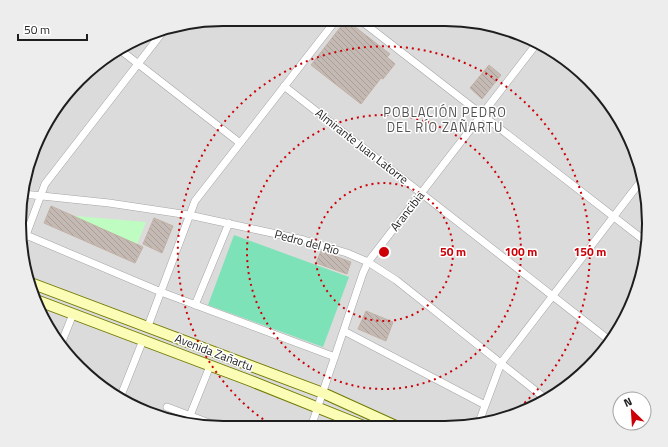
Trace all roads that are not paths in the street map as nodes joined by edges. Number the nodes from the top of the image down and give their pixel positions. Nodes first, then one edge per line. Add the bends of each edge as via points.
1 (331, 26) edge
2 (368, 26) edge
3 (159, 36) edge
4 (534, 47) edge
5 (124, 53) edge
6 (138, 63) junction
7 (284, 86) junction
8 (482, 114) junction
9 (240, 143) junction
10 (638, 185) edge
11 (421, 193) junction
12 (29, 195) edge
13 (40, 196) junction
14 (189, 214) junction
15 (613, 216) junction
16 (229, 223) junction
17 (26, 235) joint
18 (642, 238) edge
19 (368, 262) junction
20 (35, 285) edge
21 (161, 292) junction
22 (552, 295) junction
23 (42, 302) edge
24 (195, 304) junction
25 (73, 314) junction
26 (148, 326) junction
27 (344, 332) junction
28 (606, 337) edge
29 (63, 339) edge
30 (143, 340) junction
31 (335, 357) junction
32 (501, 363) junction
33 (210, 366) junction
34 (122, 393) edge
35 (324, 393) junction
36 (542, 396) edge
37 (485, 405) junction
38 (167, 407) dead end
39 (318, 408) junction
40 (183, 417) edge
41 (481, 417) edge
42 (190, 418) edge
43 (313, 421) edge
44 (351, 421) edge
45 (385, 421) edge

1 - 7 street
2 - 8 street
3 - 6 street
4 - 8 street, Arancibia
5 - 6 street
6 - 9 street
6 - 13 street via 50,177
7 - 9 street
7 - 11 street, Almirante Juan Latorre
8 - 11 street, Arancibia
8 - 15 street
9 - 14 street via 198,196
10 - 15 street
11 - 19 street, Arancibia
11 - 22 street, Almirante Juan Latorre
12 - 13 street, Pedro del Río
13 - 14 street, Pedro del Río
13 - 17 street
14 - 16 street, Pedro del Río
14 - 21 street
15 - 18 street
15 - 22 street
16 - 19 street, Pedro del Río via 304,240
16 - 24 street
17 - 21 street
19 - 27 street, Arancibia
19 - 32 street, Pedro del Río via 396,280
20 - 26 street, Avenida Zañartu
21 - 24 street
21 - 26 street
22 - 28 street, Almirante Juan Latorre
22 - 32 street
23 - 25 street, Avenida Zañartu
24 - 31 street
25 - 29 street
25 - 30 street, Avenida Zañartu
26 - 35 street, Avenida Zañartu
27 - 31 street, Arancibia
27 - 37 street
30 - 33 street, Avenida Zañartu
30 - 34 street
31 - 35 street, Arancibia
32 - 36 street, Pedro del Río
32 - 37 street
33 - 39 street, Avenida Zañartu
33 - 42 street
35 - 39 street, Arancibia
35 - 45 street, Avenida Zañartu
37 - 41 street
38 - 40 street
39 - 43 street, Arancibia
39 - 44 street, Avenida Zañartu

